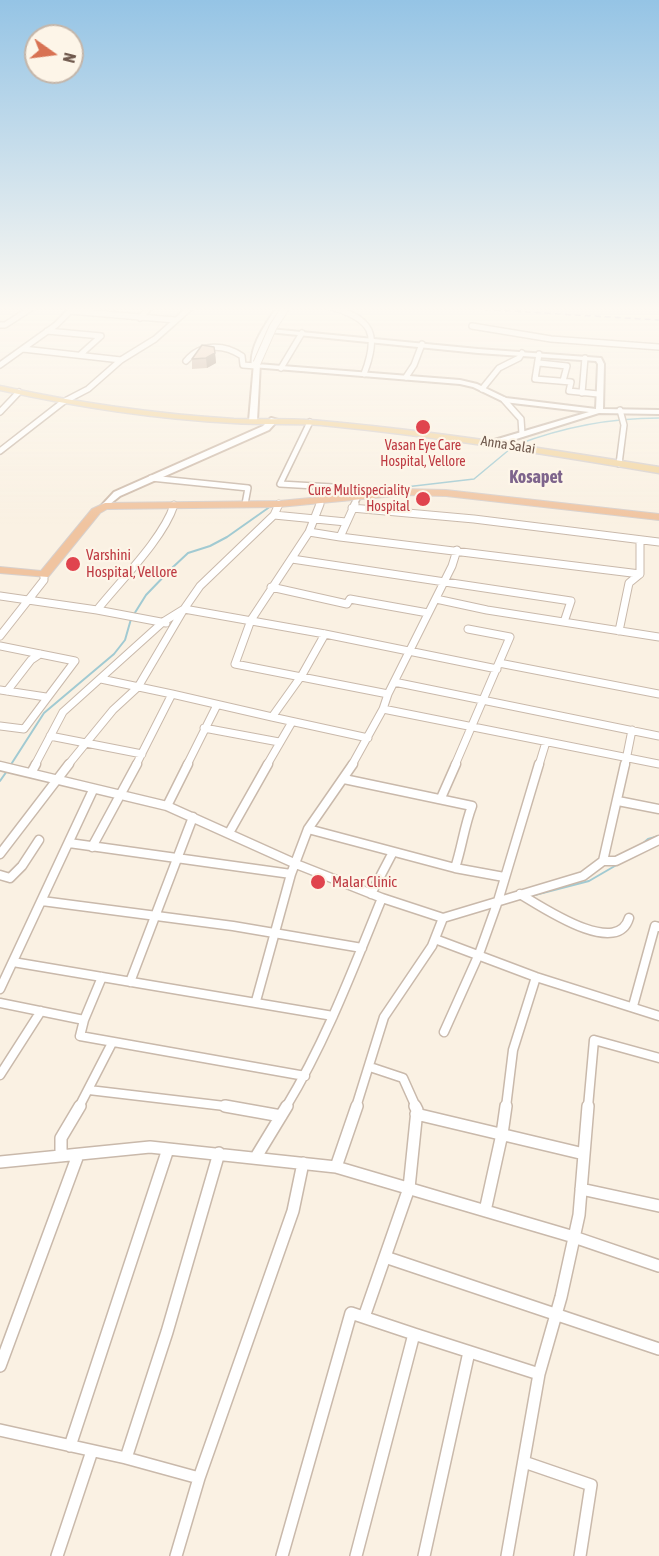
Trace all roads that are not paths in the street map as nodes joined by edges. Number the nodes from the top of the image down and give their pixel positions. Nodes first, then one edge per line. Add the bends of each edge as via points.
1 (97, 380) edge
2 (256, 380) edge
3 (434, 380) edge
4 (490, 380) edge
5 (550, 380) edge
6 (583, 380) edge
7 (599, 380) edge
8 (563, 381) joint
9 (0, 388) edge
10 (483, 389) junction
11 (19, 392) junction
12 (582, 393) junction
13 (598, 394) junction
14 (504, 400) junction
15 (63, 402) junction
16 (598, 411) junction
17 (0, 412) edge
18 (659, 412) edge
19 (622, 414) junction
20 (274, 420) junction
21 (253, 421) junction
22 (310, 422) junction
23 (522, 434) junction
24 (494, 442) junction
25 (0, 451) edge
26 (619, 464) junction
27 (659, 470) edge
28 (152, 477) junction
29 (333, 487) dead end
30 (359, 494) junction
31 (321, 499) junction
32 (245, 504) junction
33 (279, 504) junction
34 (174, 505) junction
35 (105, 506) junction
36 (352, 508) junction
37 (273, 515) junction
38 (659, 517) edge
39 (315, 520) junction
40 (346, 522) junction
41 (309, 532) junction
42 (340, 537) junction
43 (640, 540) junction
44 (659, 542) edge
45 (457, 550) junction
46 (292, 559) junction
47 (0, 570) edge
48 (640, 573) junction
49 (44, 575) junction
50 (444, 582) junction
51 (271, 587) junction
52 (0, 596) edge
53 (436, 599) junction
54 (29, 600) junction
55 (184, 609) junction
56 (97, 610) junction
57 (428, 613) junction
58 (250, 620) junction
59 (164, 622) junction
60 (564, 622) junction
61 (173, 624) junction
62 (468, 629) dead end
63 (619, 631) junction
64 (325, 634) junction
65 (0, 636) edge
66 (659, 637) edge
67 (0, 646) edge
68 (410, 651) junction
69 (40, 654) junction
70 (498, 666) junction
71 (302, 675) junction
72 (101, 679) junction
73 (394, 682) junction
74 (138, 687) junction
75 (3, 691) edge
76 (172, 694) junction
77 (388, 694) junction
78 (659, 694) edge
79 (46, 697) junction
80 (483, 700) junction
81 (217, 705) junction
82 (383, 709) junction
83 (272, 717) junction
84 (292, 722) junction
85 (0, 726) edge
86 (472, 727) junction
87 (204, 728) junction
88 (632, 730) junction
89 (50, 736) junction
90 (659, 736) edge
91 (368, 738) junction
92 (279, 742) junction
93 (546, 742) junction
94 (86, 743) junction
95 (142, 754) junction
96 (626, 758) junction
97 (659, 764) edge
98 (2, 766) edge
99 (32, 773) junction
100 (344, 778) junction
101 (58, 780) junction
102 (93, 790) junction
103 (118, 796) junction
104 (441, 798) junction
105 (618, 801) junction
106 (167, 806) junction
107 (659, 809) edge
108 (193, 818) junction
109 (308, 829) junction
110 (229, 834) junction
111 (39, 840) dead end
112 (659, 840) edge
113 (69, 843) junction
114 (92, 847) junction
115 (393, 852) junction
116 (0, 854) edge
117 (176, 858) junction
118 (603, 861) junction
119 (296, 864) junction
120 (455, 868) junction
121 (291, 874) junction
122 (0, 875) edge
123 (504, 877) junction
124 (371, 894) junction
125 (520, 894) junction
126 (382, 898) junction
127 (42, 901) junction
128 (498, 901) junction
129 (156, 916) junction
130 (443, 918) junction
131 (628, 918) dead end
132 (659, 927) edge
133 (273, 934) junction
134 (435, 939) junction
135 (362, 948) junction
136 (479, 954) junction
137 (13, 962) junction
138 (102, 977) junction
139 (536, 977) junction
140 (130, 982) junction
141 (0, 989) edge
142 (256, 1001) junction
143 (0, 1003) edge
144 (633, 1006) junction
145 (41, 1011) junction
146 (333, 1016) junction
147 (659, 1016) edge
148 (84, 1020) junction
149 (444, 1032) dead end
150 (112, 1043) junction
151 (659, 1058) edge
152 (370, 1067) junction
153 (0, 1075) edge
154 (305, 1076) junction
155 (89, 1090) junction
156 (416, 1114) junction
157 (281, 1116) junction
158 (502, 1134) junction
159 (168, 1149) junction
160 (219, 1153) junction
161 (584, 1154) junction
162 (78, 1155) junction
163 (61, 1156) junction
164 (256, 1157) junction
165 (0, 1162) edge
166 (303, 1163) junction
167 (336, 1167) junction
168 (409, 1188) junction
169 (581, 1189) junction
170 (659, 1206) edge
171 (485, 1211) junction
172 (574, 1237) junction
173 (385, 1257) junction
174 (659, 1266) edge
175 (556, 1314) junction
176 (364, 1317) junction
177 (414, 1334) junction
178 (659, 1349) edge
179 (469, 1352) junction
180 (0, 1366) edge
181 (539, 1374) junction
182 (0, 1430) edge
183 (70, 1446) junction
184 (92, 1451) junction
185 (126, 1458) junction
186 (524, 1462) junction
187 (199, 1478) junction
188 (57, 1556) edge
189 (176, 1556) edge
190 (282, 1556) edge
191 (356, 1556) edge
192 (424, 1556) edge
193 (507, 1556) edge
194 (580, 1556) edge

1 - 15 street via 88,389
2 - 21 street
3 - 10 street
4 - 10 street
5 - 8 street
6 - 12 street
7 - 13 street
8 - 12 street via 571,382 569,391
9 - 11 main road, Anna Salai
10 - 14 street
11 - 15 main road, Anna Salai
11 - 17 street
12 - 13 street
13 - 16 street
14 - 16 street
14 - 23 street via 521,419
15 - 21 main road, Anna Salai
15 - 25 street
16 - 19 street
16 - 23 street
18 - 19 street
19 - 26 street
20 - 21 main road, Anna Salai
20 - 22 main road, Anna Salai
20 - 28 street via 266,428
22 - 24 main road, Anna Salai
22 - 29 street via 280,484
23 - 24 street
24 - 26 main road, Anna Salai
26 - 27 main road, Anna Salai
28 - 32 street via 248,488
28 - 35 street via 117,494
30 - 31 highway
30 - 36 street
30 - 38 highway via 446,493
31 - 33 highway
31 - 39 street
32 - 33 highway
32 - 34 highway
33 - 37 street
34 - 35 highway
34 - 56 street via 153,542
35 - 49 highway
36 - 40 street
36 - 43 street
37 - 39 street
37 - 55 street via 200,586
39 - 40 street
39 - 41 street
40 - 42 street
41 - 42 street
41 - 46 street
42 - 45 street
43 - 44 street
43 - 48 street
45 - 48 street
45 - 50 street
46 - 50 street
46 - 51 street
47 - 49 highway
48 - 63 street via 629,583
49 - 54 street
50 - 53 street
50 - 60 street via 571,601
51 - 57 street via 347,604 350,599
51 - 58 street
52 - 54 street
53 - 57 street
53 - 60 street
54 - 56 street
54 - 65 street
55 - 58 street
55 - 59 street
55 - 61 street
56 - 59 street
57 - 68 street
58 - 64 street
58 - 71 street via 235,664
59 - 61 street
59 - 72 street
60 - 63 street
61 - 74 street
62 - 70 street via 510,637
63 - 66 street
64 - 68 street
64 - 71 street
67 - 69 street
68 - 70 street
68 - 73 street
69 - 75 street
69 - 79 street via 75,661
70 - 78 street
70 - 80 street
71 - 77 street
71 - 83 street
72 - 74 street
72 - 89 street via 63,712
73 - 77 street
73 - 80 street
74 - 76 street
74 - 94 street
75 - 79 street
76 - 81 street
76 - 95 street
77 - 82 street
79 - 85 street via 24,729
80 - 86 street
80 - 88 street
81 - 83 street
81 - 87 street
82 - 86 street
82 - 91 street
83 - 84 street
84 - 91 street
84 - 92 street
86 - 93 street
86 - 104 street
87 - 92 street
87 - 106 street
88 - 90 street
88 - 96 street
89 - 94 street
89 - 99 street
91 - 100 street
92 - 110 street
93 - 96 street
93 - 123 street
94 - 95 street
94 - 101 street
95 - 103 street
96 - 97 street
96 - 105 street
98 - 99 street
99 - 101 street
100 - 104 street
100 - 109 street
101 - 102 street
101 - 116 street
102 - 103 street
102 - 113 street
103 - 106 street
103 - 114 street
104 - 120 street via 472,806
105 - 107 street
105 - 118 street
106 - 108 street
108 - 110 street
108 - 117 street
109 - 115 street
109 - 119 street
110 - 119 street
111 - 122 street via 10,878
112 - 118 street via 616,861
113 - 114 street
113 - 127 street
114 - 117 street
115 - 120 street
115 - 124 street
117 - 121 street
117 - 129 street
118 - 125 street via 583,876
119 - 121 street
119 - 124 street
120 - 123 street
121 - 133 street
123 - 128 street
124 - 126 street
125 - 128 street
125 - 131 street via 560,917 600,932 621,931
126 - 130 street
126 - 135 street
127 - 129 street
127 - 137 street
128 - 130 street
128 - 136 street
129 - 133 street
129 - 140 street
130 - 134 street
132 - 144 street via 655,926
133 - 135 street
133 - 142 street
134 - 136 street
134 - 152 street via 384,1017
135 - 146 street
136 - 139 street
136 - 149 street
137 - 138 street
137 - 141 street
138 - 140 street
138 - 148 street
139 - 144 street
139 - 158 street via 513,1050
140 - 142 street
142 - 146 street
143 - 145 street
144 - 147 street
145 - 148 street
145 - 153 street
146 - 154 street
148 - 150 street via 80,1036
150 - 154 street
150 - 155 street
151 - 161 street via 594,1040
152 - 156 street via 403,1078
152 - 167 street
154 - 157 street
155 - 157 street
155 - 163 street via 61,1138
156 - 158 street
156 - 168 street
157 - 164 street
158 - 161 street
158 - 171 street
159 - 160 street
159 - 162 street via 150,1147
159 - 183 street
160 - 164 street
160 - 185 street
161 - 169 street
162 - 163 street
162 - 180 street
163 - 165 street
164 - 166 street
166 - 167 street
166 - 187 street via 293,1211
167 - 168 street
168 - 171 street
168 - 173 street
169 - 170 street
169 - 172 street
171 - 172 street
172 - 174 street
172 - 175 street
173 - 175 street
173 - 176 street
175 - 178 street
175 - 181 street
176 - 177 street
176 - 190 street via 351,1313
177 - 179 street
177 - 191 street
179 - 181 street
179 - 192 street
181 - 186 street
182 - 183 street
183 - 184 street
184 - 185 street
184 - 188 street
185 - 187 street
186 - 193 street
186 - 194 street via 591,1485
187 - 189 street

